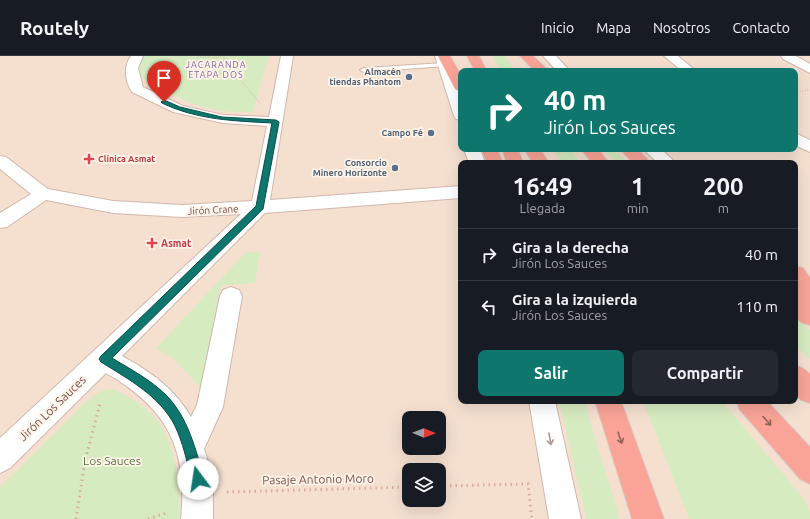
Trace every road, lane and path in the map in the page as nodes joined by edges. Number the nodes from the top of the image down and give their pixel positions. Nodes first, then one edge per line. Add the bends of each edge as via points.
1 (137, 56) edge
2 (198, 56) edge
3 (222, 56) edge
4 (287, 56) edge
5 (473, 56) edge
6 (519, 56) edge
7 (526, 56) edge
8 (549, 56) edge
9 (670, 56) edge
10 (787, 56) edge
11 (215, 58) junction
12 (443, 59) edge
13 (224, 61) junction
14 (479, 68) edge
15 (528, 68) edge
16 (540, 68) edge
17 (561, 68) edge
18 (686, 68) edge
19 (810, 69) edge
20 (364, 70) dead end
21 (458, 82) edge
22 (810, 90) edge
23 (798, 92) edge
24 (458, 106) edge
25 (276, 122) junction
26 (798, 140) edge
27 (810, 147) edge
28 (592, 152) edge
29 (631, 152) edge
30 (655, 152) edge
31 (598, 160) edge
32 (640, 160) edge
33 (664, 160) edge
34 (0, 161) edge
35 (458, 192) edge
36 (43, 194) junction
37 (260, 207) junction
38 (0, 222) edge
39 (798, 271) edge
40 (798, 278) edge
41 (810, 280) edge
42 (810, 295) edge
43 (231, 296) dead end
44 (798, 305) edge
45 (810, 316) edge
46 (104, 359) junction
47 (798, 380) edge
48 (810, 392) edge
49 (100, 404) dead end
50 (543, 404) edge
51 (609, 404) edge
52 (752, 404) edge
53 (784, 441) junction
54 (190, 448) junction
55 (0, 458) edge
56 (810, 469) edge
57 (810, 481) edge
58 (446, 486) edge
59 (402, 487) edge
60 (227, 492) dead end
61 (166, 513) dead end
62 (76, 519) edge
63 (148, 519) edge
64 (197, 519) edge
65 (532, 519) edge
66 (565, 519) edge
67 (648, 519) edge

1 - 25 street via 131,72 136,89 171,106 222,119
2 - 11 path
3 - 11 path
3 - 13 path via 225,58
4 - 25 street
5 - 14 highway
6 - 15 highway
7 - 16 highway
8 - 17 street
9 - 18 street
10 - 19 street
11 - 13 path via 215,61
12 - 20 lane
12 - 21 highway
12 - 24 street
13 - 25 path
22 - 23 path
25 - 37 street
26 - 27 street
28 - 31 highway
29 - 32 highway
30 - 33 street
34 - 36 street, Jirón Crane
35 - 37 street, Jirón Crane
36 - 37 street, Jirón Crane via 113,207 182,212
36 - 38 street
37 - 46 street, Jirón Los Sauces
39 - 41 street
40 - 42 highway
43 - 54 street via 210,408
44 - 45 highway
46 - 54 street via 134,376 162,398 178,421
46 - 55 street, Jirón Los Sauces
47 - 48 highway
49 - 62 path via 88,444
50 -> 66 street
51 -> 67 highway
52 -> 53 highway
53 - 56 highway
53 - 57 lane
54 - 64 street via 198,479
58 - 65 path via 528,484
59 - 60 path, Pasaje Antonio Moro
61 - 63 path

